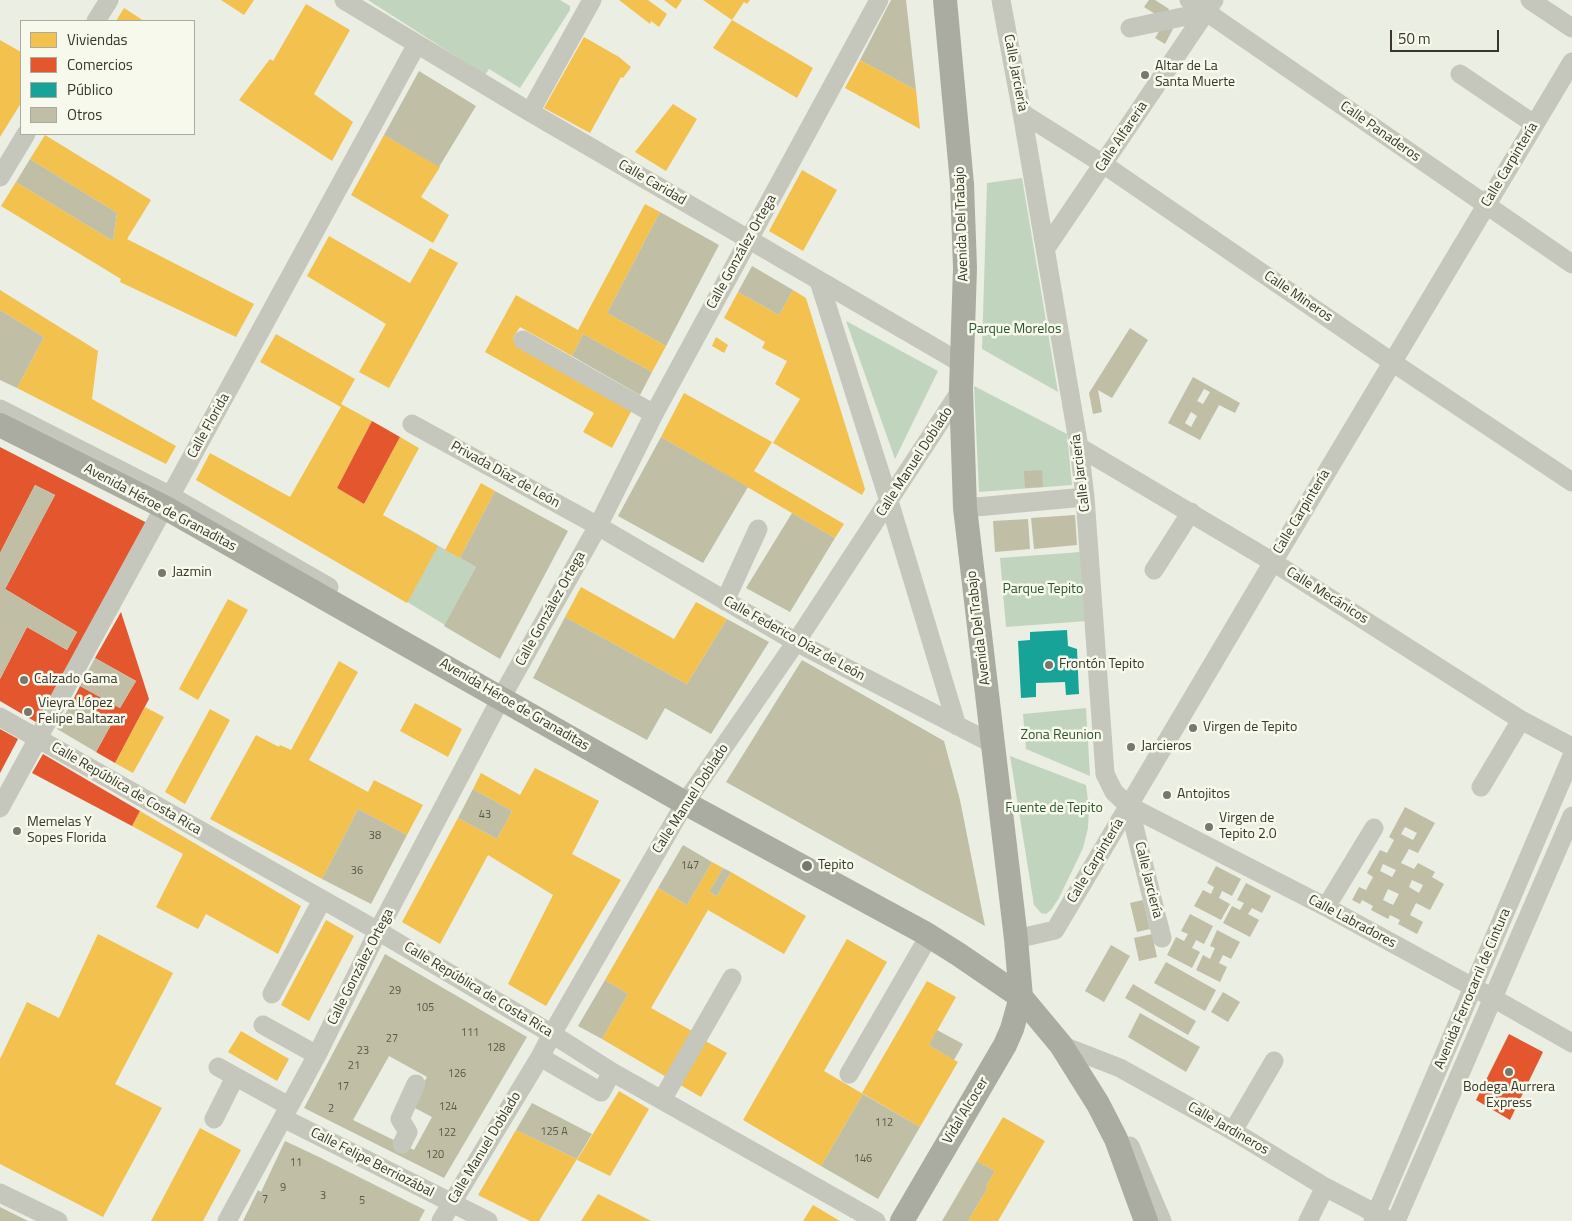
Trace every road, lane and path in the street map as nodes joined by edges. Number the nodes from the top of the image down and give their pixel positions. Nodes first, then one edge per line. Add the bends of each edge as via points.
1 (344, 0) edge
2 (592, 0) edge
3 (879, 0) edge
4 (945, 0) edge
5 (1001, 0) edge
6 (1189, 0) edge
7 (1530, 0) edge
8 (1210, 6) edge
9 (1130, 28) dead end
10 (1572, 28) edge
11 (417, 44) junction
12 (1572, 62) edge
13 (1460, 74) dead end
14 (530, 112) junction
15 (1022, 113) junction
16 (1534, 124) junction
17 (25, 135) edge
18 (1103, 164) junction
19 (0, 177) edge
20 (1486, 205) junction
21 (748, 240) junction
22 (1046, 248) junction
23 (1572, 264) edge
24 (819, 281) junction
25 (522, 340) dead end
26 (1392, 362) junction
27 (961, 363) junction
28 (961, 390) junction
29 (0, 409) edge
30 (654, 414) junction
31 (412, 424) dead end
32 (0, 425) edge
33 (1080, 448) junction
34 (1572, 482) edge
35 (1085, 497) junction
36 (889, 501) junction
37 (167, 502) junction
38 (965, 508) junction
39 (1191, 512) junction
40 (598, 526) junction
41 (758, 529) dead end
42 (1273, 562) junction
43 (1154, 570) dead end
44 (725, 601) junction
45 (796, 642) junction
46 (503, 694) junction
47 (0, 717) edge
48 (1522, 720) junction
49 (957, 726) junction
50 (38, 739) junction
51 (993, 744) junction
52 (1572, 747) edge
53 (1572, 756) edge
54 (1481, 787) dead end
55 (688, 800) junction
56 (1129, 806) junction
57 (0, 808) edge
58 (1572, 816) edge
59 (1374, 828) dead end
60 (322, 900) junction
61 (1326, 907) junction
62 (378, 931) junction
63 (929, 936) junction
64 (1162, 938) dead end
65 (1016, 940) junction
66 (732, 978) dead end
67 (1474, 988) junction
68 (272, 994) dead end
69 (1021, 994) junction
70 (1493, 998) junction
71 (263, 1025) dead end
72 (552, 1034) junction
73 (1572, 1043) edge
74 (1067, 1047) junction
75 (317, 1055) junction
76 (540, 1057) junction
77 (1274, 1061) dead end
78 (218, 1067) dead end
79 (612, 1072) junction
80 (849, 1074) dead end
81 (235, 1076) junction
82 (416, 1084) dead end
83 (662, 1100) junction
84 (286, 1112) junction
85 (214, 1118) dead end
86 (1233, 1132) junction
87 (396, 1157) junction
88 (1325, 1187) junction
89 (0, 1193) edge
90 (452, 1203) junction
91 (1380, 1218) edge
92 (58, 1221) edge
93 (227, 1221) edge
94 (441, 1221) edge
95 (488, 1221) edge
96 (876, 1221) edge
97 (902, 1221) edge
98 (1146, 1221) edge
99 (1162, 1221) edge
100 (1308, 1221) edge
101 (1396, 1221) edge

1 - 11 street, Calle Caridad
2 - 14 street
3 - 21 street, Calle González Ortega
4 - 27 main road, Avenida Del Trabajo via 962,184 965,268
5 - 15 street, Calle Jarciería
6 - 8 street, Calle Panaderos
7 - 10 street
8 - 9 street
8 - 18 street, Calle Alfareria
8 - 20 street, Calle Panaderos
11 - 14 street, Calle Caridad
11 - 37 street, Calle Florida
12 - 16 street, Calle Carpintería
13 - 16 street
14 - 21 street, Calle Caridad
15 - 18 street, Calle Mineros
15 - 22 street, Calle Jarciería
16 - 20 street, Calle Carpintería
17 - 19 street
18 - 22 street, Calle Alfareria
18 - 26 street, Calle Mineros
20 - 23 street, Calle Panaderos
20 - 26 street, Calle Carpintería
21 - 24 street, Calle Caridad
21 - 30 street, Calle González Ortega
22 - 33 street, Calle Jarciería
24 - 27 street, Calle Caridad
24 - 36 street
25 - 30 street
26 - 34 street, Calle Mineros
26 - 42 street, Calle Carpintería
27 - 28 main road, Avenida Del Trabajo
28 - 36 street, Calle Manuel Doblado
28 - 38 main road, Avenida Del Trabajo
29 - 37 street
30 - 40 street, Calle González Ortega
31 - 40 street, Privada Díaz de León
32 - 37 main road, Avenida Héroe de Granaditas
33 - 35 street, Calle Jarciería
33 - 39 street, Calle Mecánicos
35 - 38 street
35 - 56 street, Calle Jarciería via 1105,774 1114,792
36 - 45 street, Calle Manuel Doblado
36 - 49 street
37 - 46 main road, Avenida Héroe de Granaditas
37 - 50 street, Calle Florida
38 - 51 main road, Avenida Del Trabajo
39 - 42 street, Calle Mecánicos
39 - 43 street
40 - 44 street, Calle Federico Díaz de León
40 - 46 street, Calle González Ortega
41 - 44 street
42 - 48 street, Calle Mecánicos
42 - 56 street, Calle Carpintería
44 - 45 street, Calle Federico Díaz de León
45 - 49 street, Calle Federico Díaz de León
45 - 55 street, Calle Manuel Doblado
46 - 55 main road, Avenida Héroe de Granaditas
46 - 62 street, Calle González Ortega
47 - 50 street, Calle República de Costa Rica
48 - 52 street, Calle Mecánicos
48 - 54 street
49 - 51 street, Calle Federico Díaz de León
50 - 57 street, Calle Florida
50 - 60 street, Calle República de Costa Rica
51 - 65 main road, Avenida Del Trabajo
53 - 67 street, Avenida Ferrocarril de Cintura
55 - 63 main road, Avenida Héroe de Granaditas
55 - 69 street via 887,903 957,946
55 - 72 street, Calle Manuel Doblado
56 - 61 street, Calle Labradores
56 - 64 street, Calle Jarciería
56 - 65 street, Calle Carpintería via 1055,930
58 - 70 street, Avenida Ferrocarril de Cintura
59 - 61 street
60 - 62 street, Calle República de Costa Rica
60 - 68 street
61 - 67 street, Calle Labradores
62 - 72 street, Calle República de Costa Rica
62 - 75 street, Calle González Ortega
63 - 69 main road, Avenida Héroe de Granaditas
63 - 80 street
65 - 69 main road, Avenida Del Trabajo
66 - 83 street
67 - 70 street, Calle Labradores
67 - 91 street, Avenida Ferrocarril de Cintura
69 - 74 main road
69 - 97 main road, Vidal Alcocer via 1006,1045
70 - 73 street, Calle Labradores
70 - 101 street, Avenida Ferrocarril de Cintura
71 - 75 street
72 - 76 street, Calle Manuel Doblado
72 - 79 street, Calle República de Costa Rica
74 - 86 street, Calle Jardineros via 1120,1068
74 - 98 main road via 1116,1139
74 - 99 street via 1131,1149
75 - 84 street, Calle González Ortega
76 - 79 street via 601,1092
76 - 90 street, Calle Manuel Doblado
77 - 86 street
78 - 81 street, Calle Felipe Berriozábal
79 - 83 street, Calle República de Costa Rica
81 - 84 street, Calle Felipe Berriozábal
81 - 85 street
82 - 87 street via 400,1119 408,1132
83 - 96 street, Calle República de Costa Rica
84 - 87 street, Calle Felipe Berriozábal
84 - 93 street, Calle González Ortega
86 - 88 street, Calle Jardineros
87 - 90 street, Calle Felipe Berriozábal
88 - 91 street, Calle Jardineros
88 - 100 street
89 - 92 street
90 - 94 street, Calle Manuel Doblado
90 - 95 street, Calle Felipe Berriozábal

